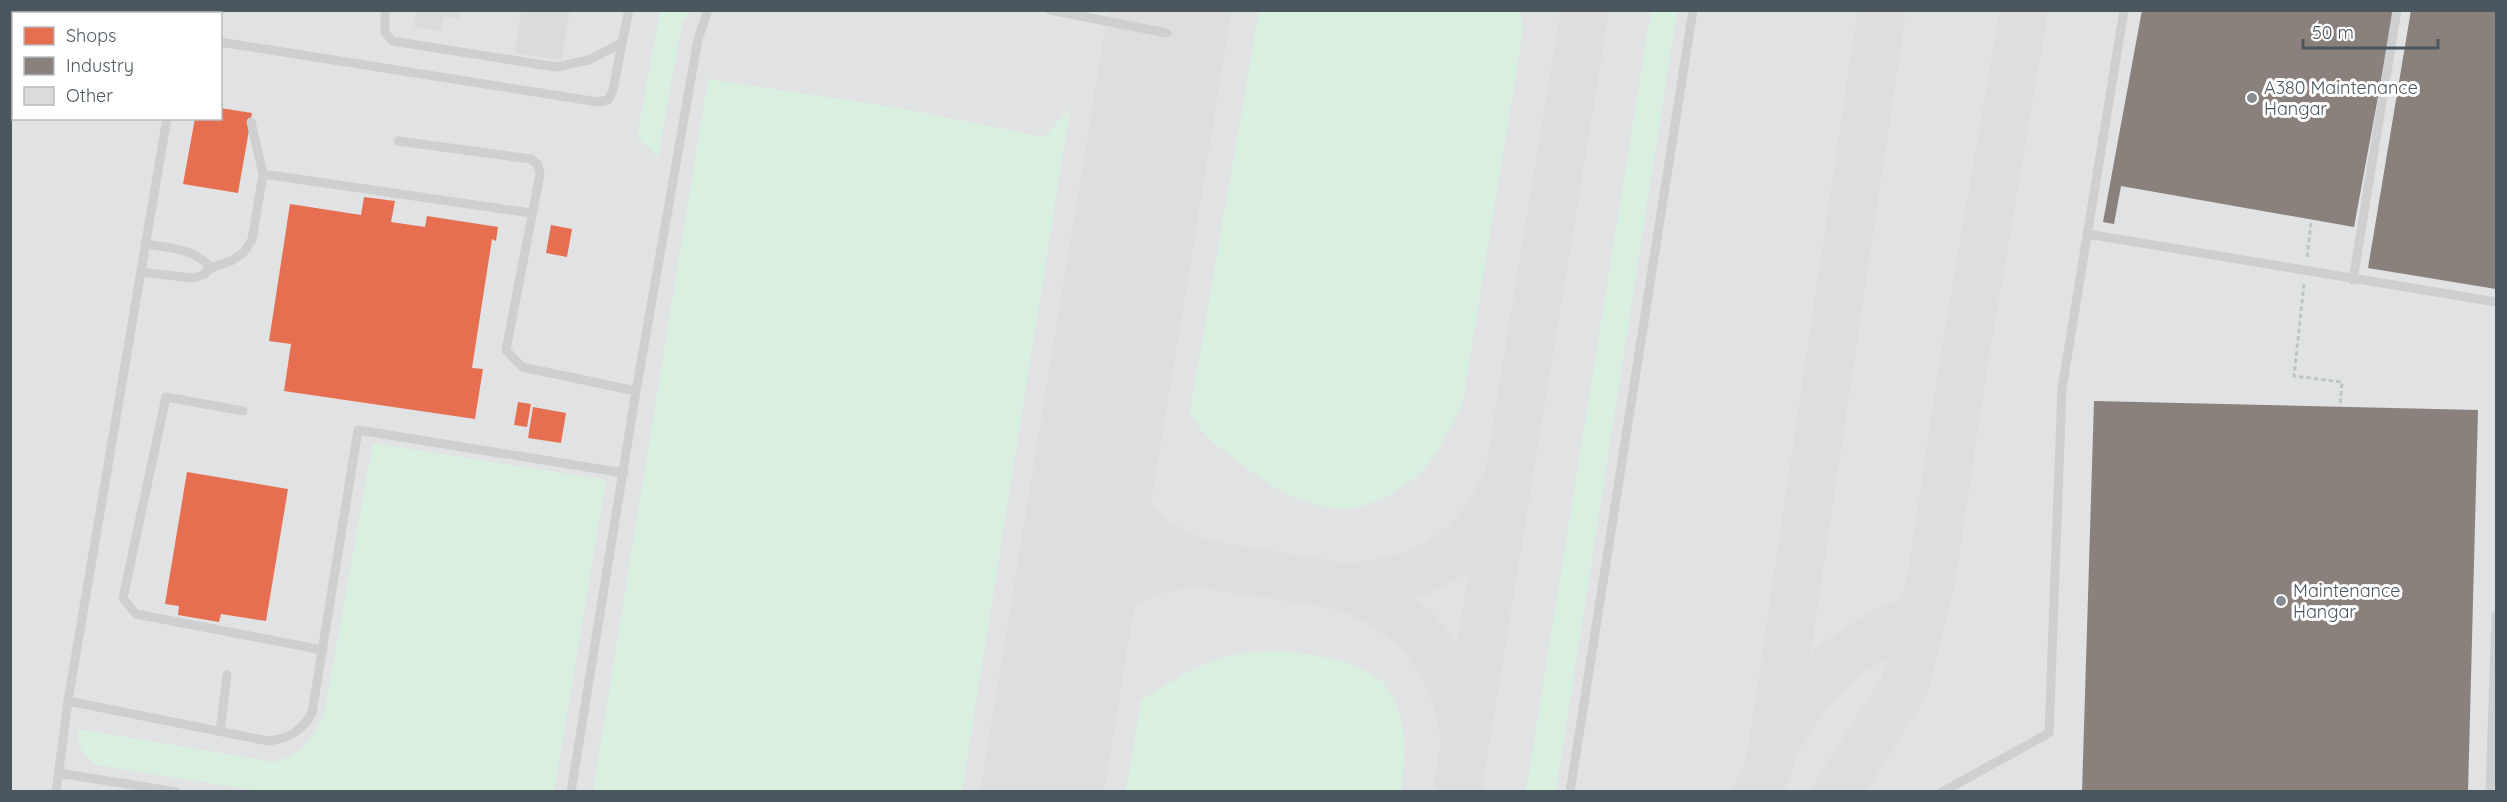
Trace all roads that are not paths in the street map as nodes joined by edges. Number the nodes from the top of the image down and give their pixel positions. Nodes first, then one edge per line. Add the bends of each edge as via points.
1 (385, 10) edge
2 (629, 10) edge
3 (708, 10) edge
4 (1050, 10) edge
5 (1693, 10) edge
6 (2124, 10) edge
7 (2397, 10) edge
8 (1167, 33) dead end
9 (222, 42) edge
10 (622, 43) junction
11 (166, 120) edge
12 (251, 122) dead end
13 (398, 141) dead end
14 (263, 174) junction
15 (531, 213) junction
16 (2087, 234) junction
17 (145, 244) junction
18 (211, 268) junction
19 (141, 272) junction
20 (2353, 280) junction
21 (2496, 302) edge
22 (636, 391) junction
23 (243, 411) dead end
24 (624, 473) junction
25 (2496, 616) edge
26 (323, 651) junction
27 (227, 675) dead end
28 (68, 701) junction
29 (220, 730) junction
30 (59, 773) junction
31 (56, 792) edge
32 (176, 792) edge
33 (572, 792) edge
34 (1570, 792) edge
35 (1942, 792) edge
36 (2490, 792) edge

1 - 10 lane via 385,32 393,41 556,67 588,60
2 - 10 lane
3 - 22 lane via 698,39
4 - 8 lane
5 - 34 lane
6 - 16 lane
7 - 20 lane
9 - 10 lane via 598,102 608,100 613,90
11 - 17 lane
12 - 14 lane
13 - 15 lane via 531,159 540,174
14 - 15 lane
14 - 18 lane via 252,240 243,253
15 - 22 lane via 506,350 522,367
16 - 20 lane
16 - 35 lane via 2062,389 2049,733
17 - 18 lane via 190,251
17 - 19 lane
18 - 19 lane via 192,278
19 - 28 lane
20 - 21 lane
22 - 24 lane
23 - 26 lane via 166,397 123,598 136,614
24 - 26 lane via 358,430
24 - 33 lane
25 - 36 lane
26 - 29 lane via 312,713 305,725 283,739 268,741
27 - 29 lane
28 - 29 lane
28 - 30 lane
30 - 31 lane
30 - 32 lane

